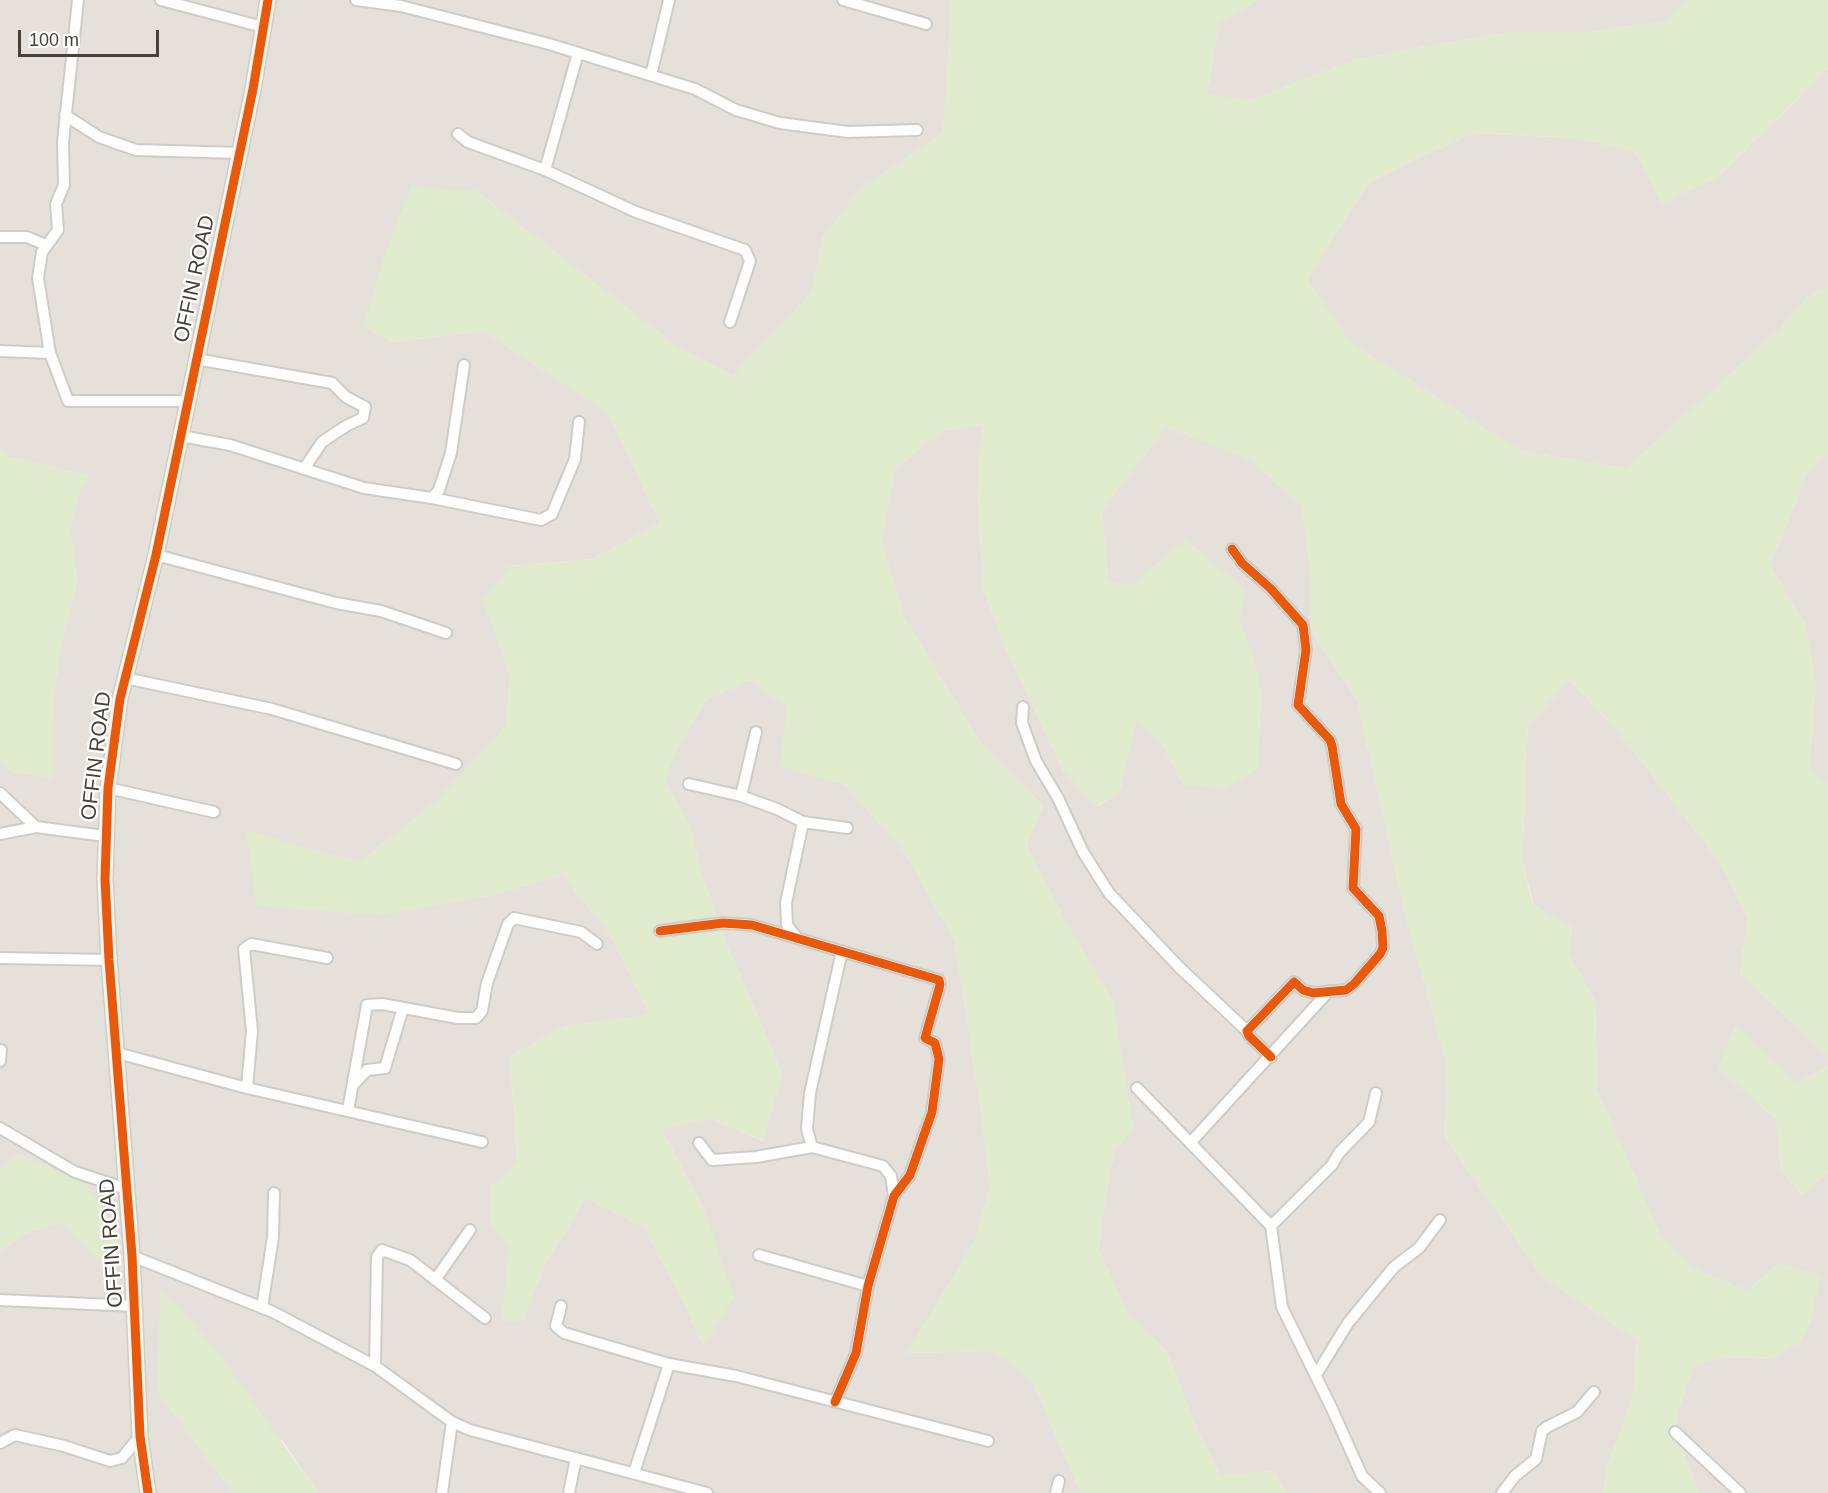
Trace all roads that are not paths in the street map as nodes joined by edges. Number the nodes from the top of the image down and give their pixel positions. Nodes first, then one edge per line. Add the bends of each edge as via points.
1 (78, 0) edge
2 (161, 0) edge
3 (268, 0) edge
4 (356, 0) edge
5 (669, 0) edge
6 (843, 0) edge
7 (403, 3) edge
8 (926, 24) dead end
9 (263, 27) junction
10 (578, 53) junction
11 (651, 75) junction
12 (65, 115) junction
13 (916, 130) dead end
14 (458, 134) dead end
15 (239, 153) junction
16 (545, 170) junction
17 (0, 237) edge
18 (46, 245) junction
19 (730, 322) dead end
20 (0, 351) edge
21 (50, 353) junction
22 (196, 359) junction
23 (464, 365) dead end
24 (188, 401) junction
25 (579, 422) dead end
26 (181, 436) junction
27 (304, 469) junction
28 (432, 498) junction
29 (1232, 549) dead end
30 (156, 555) junction
31 (446, 633) dead end
32 (125, 678) junction
33 (1023, 707) dead end
34 (756, 732) dead end
35 (456, 764) dead end
36 (688, 784) dead end
37 (108, 788) junction
38 (0, 793) edge
39 (741, 796) junction
40 (214, 812) dead end
41 (803, 822) junction
42 (36, 827) junction
43 (847, 828) dead end
44 (0, 834) edge
45 (105, 836) junction
46 (660, 931) dead end
47 (798, 938) junction
48 (597, 944) dead end
49 (842, 951) junction
50 (0, 958) edge
51 (327, 958) dead end
52 (109, 960) junction
53 (1329, 991) junction
54 (403, 1008) junction
55 (1247, 1031) junction
56 (117, 1053) junction
57 (1271, 1057) junction
58 (353, 1086) junction
59 (247, 1088) junction
60 (1137, 1088) dead end
61 (1376, 1093) dead end
62 (348, 1110) junction
63 (0, 1128) edge
64 (482, 1142) dead end
65 (1191, 1142) junction
66 (699, 1143) dead end
67 (812, 1147) junction
68 (127, 1189) junction
69 (274, 1193) dead end
70 (894, 1196) junction
71 (1440, 1220) dead end
72 (1270, 1226) junction
73 (470, 1230) dead end
74 (759, 1255) dead end
75 (132, 1256) junction
76 (435, 1280) junction
77 (868, 1286) junction
78 (0, 1300) edge
79 (135, 1306) junction
80 (561, 1306) dead end
81 (262, 1308) junction
82 (485, 1318) dead end
83 (669, 1364) junction
84 (375, 1366) junction
85 (1316, 1375) junction
86 (1594, 1392) dead end
87 (835, 1402) junction
88 (452, 1422) junction
89 (1675, 1432) dead end
90 (140, 1436) junction
91 (988, 1441) dead end
92 (0, 1443) edge
93 (576, 1458) junction
94 (634, 1473) junction
95 (1059, 1481) dead end
96 (682, 1489) edge
97 (148, 1493) edge
98 (442, 1493) edge
99 (569, 1493) edge
100 (707, 1493) edge
101 (1056, 1493) edge
102 (1380, 1493) edge
103 (1502, 1493) edge
104 (1740, 1493) edge

1 - 12 street
2 - 9 street
3 - 9 street, OFFIN ROAD
4 - 7 street
5 - 11 street
6 - 8 street
7 - 10 street
9 - 15 street, OFFIN ROAD
10 - 11 street
10 - 16 street
11 - 13 street via 695,89 736,110 780,123 848,132
12 - 15 street via 99,138 123,147 151,152
12 - 18 street via 64,185 56,204 58,230
14 - 16 street via 468,142
15 - 22 street, OFFIN ROAD
16 - 19 street via 636,212 745,250 750,261
17 - 18 street via 27,237
18 - 21 street via 38,279
20 - 21 street
21 - 24 street via 68,401
22 - 24 street, OFFIN ROAD
22 - 27 street via 332,383 346,398 365,407 363,418 322,442
23 - 28 street via 451,453 439,490
24 - 26 street, OFFIN ROAD
25 - 28 street via 575,459 547,519
26 - 27 street via 230,445
26 - 30 street, OFFIN ROAD
27 - 28 street via 364,488
29 - 53 street via 1303,625 1306,650 1298,705 1330,740 1341,804 1356,829 1353,888 1379,916 1383,948 1380,954 1346,990
30 - 31 street via 336,603 381,611
30 - 32 street, OFFIN ROAD
32 - 35 street via 272,709
32 - 37 street, OFFIN ROAD
33 - 55 street via 1022,723 1036,761 1109,893 1179,968
34 - 39 street
36 - 39 street
37 - 40 street
37 - 45 street, OFFIN ROAD
38 - 42 street
39 - 41 street
41 - 43 street
41 - 47 street via 786,903 787,925
42 - 44 street
42 - 45 street
45 - 52 street, OFFIN ROAD
46 - 47 street via 723,923 752,925
47 - 49 street
48 - 54 street via 581,932 514,918 508,924 487,983 482,1011 476,1018
49 - 67 street via 810,1093 807,1129
49 - 70 street via 939,980 925,1038 935,1043 939,1059 932,1112 910,1175
50 - 52 street
51 - 59 street via 251,944 244,949 252,1030
52 - 56 street, OFFIN ROAD
53 - 55 street via 1313,993 1294,982
53 - 57 street
54 - 58 street via 385,1068 367,1070
54 - 58 street via 367,1005 354,1062
55 - 57 street
56 - 59 street
56 - 68 street, OFFIN ROAD
57 - 65 street
58 - 62 street
59 - 62 street
60 - 65 street
61 - 72 street via 1368,1122 1332,1165
62 - 64 street
63 - 68 street via 75,1172
65 - 72 street
66 - 67 street via 712,1160
67 - 70 street via 883,1166 891,1176
68 - 75 street, OFFIN ROAD
69 - 81 street via 273,1237
70 - 77 street
71 - 85 street via 1348,1323
72 - 85 street via 1282,1308
73 - 76 street
74 - 77 street
75 - 79 street, OFFIN ROAD
75 - 81 street
76 - 82 street
76 - 84 street via 410,1260 387,1249 379,1252
77 - 87 street via 856,1353
78 - 79 street
79 - 90 street, OFFIN ROAD
80 - 83 street via 558,1331
81 - 84 street
83 - 87 street via 736,1376
83 - 94 street
84 - 88 street
85 - 102 street via 1362,1476
86 - 103 street via 1577,1413 1546,1426 1536,1459
87 - 91 street
88 - 93 street
88 - 98 street
89 - 104 street
90 - 92 street via 122,1458 110,1461 15,1435
90 - 97 street, OFFIN ROAD
93 - 94 street
93 - 99 street
94 - 96 street
95 - 101 street
96 - 100 street

